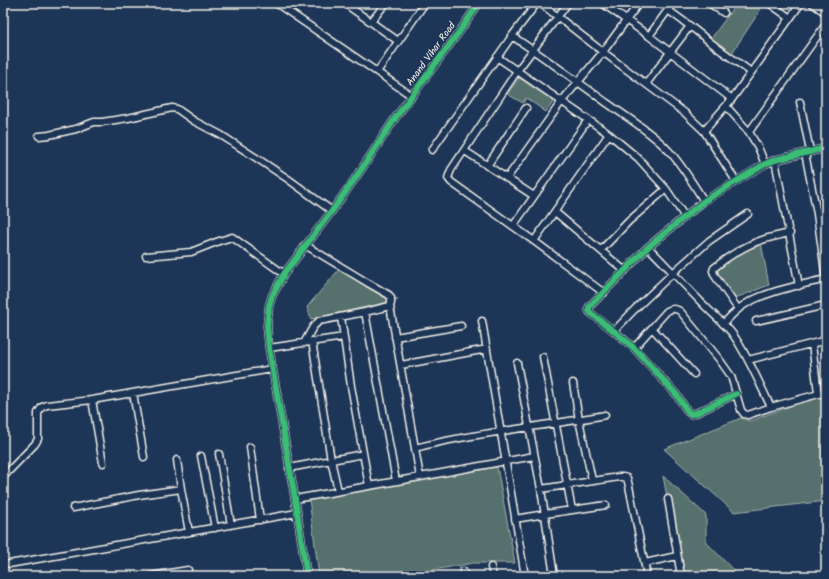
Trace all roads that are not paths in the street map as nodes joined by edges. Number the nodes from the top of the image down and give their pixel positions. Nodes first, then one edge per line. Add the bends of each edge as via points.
1 (276, 3) edge
2 (344, 3) edge
3 (386, 3) edge
4 (425, 3) edge
5 (479, 3) edge
6 (536, 3) edge
7 (540, 3) edge
8 (568, 3) edge
9 (639, 3) edge
10 (673, 3) edge
11 (709, 3) edge
12 (769, 3) edge
13 (801, 3) edge
14 (812, 3) edge
15 (605, 4) edge
16 (354, 6) edge
17 (668, 10) junction
18 (724, 13) dead end
19 (826, 13) edge
20 (557, 18) junction
21 (790, 18) junction
22 (626, 20) junction
23 (371, 22) junction
24 (826, 24) edge
25 (690, 26) junction
26 (512, 36) junction
27 (649, 36) junction
28 (398, 41) junction
29 (533, 50) junction
30 (603, 52) junction
31 (671, 52) junction
32 (497, 57) junction
33 (518, 71) junction
34 (377, 72) junction
35 (751, 72) junction
36 (578, 82) junction
37 (646, 84) junction
38 (412, 96) junction
39 (732, 99) junction
40 (562, 101) junction
41 (800, 102) dead end
42 (726, 106) junction
43 (526, 108) dead end
44 (588, 120) junction
45 (704, 131) junction
46 (749, 132) junction
47 (609, 134) junction
48 (39, 136) dead end
49 (826, 148) edge
50 (432, 150) dead end
51 (465, 151) junction
52 (807, 152) junction
53 (775, 160) junction
54 (765, 164) junction
55 (487, 166) junction
56 (507, 178) junction
57 (736, 181) junction
58 (666, 189) junction
59 (534, 196) junction
60 (704, 201) junction
61 (332, 211) junction
62 (555, 212) junction
63 (748, 214) dead end
64 (685, 217) junction
65 (513, 226) junction
66 (790, 233) junction
67 (534, 241) junction
68 (305, 246) junction
69 (648, 248) junction
70 (601, 250) junction
71 (146, 256) dead end
72 (626, 270) junction
73 (674, 272) junction
74 (284, 274) junction
75 (826, 279) edge
76 (799, 286) junction
77 (604, 293) junction
78 (826, 305) edge
79 (390, 306) junction
80 (738, 309) junction
81 (365, 312) junction
82 (341, 316) junction
83 (482, 321) dead end
84 (756, 321) dead end
85 (723, 324) junction
86 (461, 326) dead end
87 (652, 328) junction
88 (614, 331) junction
89 (344, 337) junction
90 (395, 337) junction
91 (826, 340) edge
92 (312, 341) junction
93 (304, 342) junction
94 (812, 344) junction
95 (269, 348) junction
96 (634, 348) junction
97 (487, 349) junction
98 (543, 356) dead end
99 (748, 360) junction
100 (517, 363) dead end
101 (400, 365) junction
102 (272, 369) junction
103 (694, 374) dead end
104 (573, 384) dead end
105 (133, 392) junction
106 (826, 392) edge
107 (818, 393) junction
108 (736, 394) junction
109 (92, 400) junction
110 (771, 407) junction
111 (605, 415) dead end
112 (579, 420) junction
113 (555, 423) junction
114 (529, 428) junction
115 (501, 432) junction
116 (250, 448) dead end
117 (415, 448) junction
118 (219, 454) dead end
119 (363, 454) junction
120 (201, 456) dead end
121 (534, 456) junction
122 (144, 457) dead end
123 (177, 460) dead end
124 (331, 460) junction
125 (505, 461) junction
126 (103, 463) dead end
127 (289, 468) junction
128 (5, 475) dead end
129 (420, 477) junction
130 (592, 480) junction
131 (396, 481) junction
132 (369, 486) junction
133 (568, 486) junction
134 (181, 489) junction
135 (541, 490) junction
136 (338, 491) junction
137 (668, 498) dead end
138 (295, 499) junction
139 (606, 505) dead end
140 (73, 508) dead end
141 (572, 510) junction
142 (297, 513) junction
143 (545, 514) junction
144 (516, 519) junction
145 (260, 520) junction
146 (231, 525) junction
147 (216, 528) junction
148 (189, 532) junction
149 (677, 556) junction
150 (645, 563) junction
151 (9, 564) dead end
152 (491, 567) dead end
153 (151, 576) edge
154 (189, 576) edge
155 (307, 576) edge
156 (493, 576) edge
157 (525, 576) edge
158 (554, 576) edge
159 (646, 576) edge
160 (680, 576) edge

1 - 34 street
2 - 16 street
3 - 23 street
4 - 28 street
5 - 38 street, Anand Vihar Road
6 - 26 street
7 - 20 street
8 - 20 street
9 - 22 street
10 - 17 street
11 - 18 street
12 - 21 street
13 - 21 street
14 - 19 street
15 - 22 street
16 - 23 street
17 - 25 street
17 - 27 street
20 - 29 street
20 - 30 street
21 - 35 street
22 - 27 street
22 - 30 street
23 - 28 street
24 - 46 street
25 - 31 street
25 - 35 street
26 - 29 street
26 - 32 street
27 - 31 street
28 - 34 street
29 - 33 street
29 - 36 street
30 - 36 street
30 - 37 street
31 - 37 street
31 - 39 street
32 - 33 street
32 - 50 street
33 - 40 street
33 - 51 street
34 - 38 street
35 - 39 street
36 - 40 street
36 - 60 street via 660,143 678,162
37 - 45 street via 685,113
38 - 61 street, Anand Vihar Road
39 - 42 street
40 - 44 street
40 - 56 street
41 - 52 street
42 - 45 street
42 - 46 street
43 - 55 street
44 - 47 street
44 - 59 street
45 - 57 street
46 - 54 street
47 - 58 street via 638,158
47 - 62 street
48 - 61 street via 94,122 177,109 272,168
49 - 52 street
51 - 55 street
51 - 65 street via 448,178
52 - 53 street
52 - 75 street
53 - 54 street
53 - 66 street
54 - 57 street
55 - 56 street
56 - 59 street
57 - 60 street
58 - 64 street
58 - 70 street
59 - 65 street
60 - 64 street
61 - 68 street, Anand Vihar Road
62 - 67 street
62 - 70 street
63 - 73 street via 709,241
64 - 69 street
65 - 67 street
66 - 76 street
66 - 80 street via 750,245 714,268 714,276
67 - 77 street
68 - 74 street, Anand Vihar Road
68 - 79 street via 389,295
69 - 72 street
69 - 73 street
70 - 72 street
71 - 74 street via 191,252 232,237
72 - 77 street
73 - 85 street
73 - 88 street
74 - 95 street, Anand Vihar Road via 269,306
75 - 76 street
76 - 80 street via 762,297
77 - 88 street via 589,307 589,311
78 - 84 street
79 - 81 street
79 - 90 street
80 - 85 street
81 - 82 street
81 - 131 street
82 - 89 street
82 - 93 street via 319,321
83 - 97 street
85 - 99 street via 734,336
86 - 90 street
87 - 96 street
87 - 103 street
87 - 108 street via 667,311 680,311 726,368
88 - 96 street
89 - 92 street
89 - 119 street
90 - 101 street
91 - 94 street
92 - 93 street
92 - 124 street
93 - 95 street
94 - 99 street
94 - 107 street
95 - 102 street, Anand Vihar Road
96 - 108 street via 692,414
97 - 101 street
97 - 115 street
98 - 113 street
99 - 110 street
100 - 114 street
101 - 117 street
102 - 105 street
102 - 127 street, Anand Vihar Road
104 - 112 street
105 - 109 street
105 - 122 street
106 - 107 street
107 - 110 street
108 - 110 street via 744,414
109 - 126 street
109 - 128 street via 42,407 38,413 38,439
111 - 112 street
112 - 113 street
112 - 130 street
113 - 114 street
113 - 133 street
114 - 115 street
114 - 121 street
115 - 117 street
115 - 125 street
116 - 145 street
117 - 129 street
118 - 146 street
119 - 124 street
119 - 132 street
120 - 147 street
121 - 125 street
121 - 135 street
123 - 134 street
124 - 127 street
124 - 136 street
125 - 129 street
125 - 144 street
127 - 138 street, Anand Vihar Road
129 - 131 street
130 - 133 street
130 - 150 street via 623,476 627,478
131 - 132 street
132 - 136 street
133 - 135 street
133 - 141 street
134 - 140 street
134 - 148 street
135 - 143 street
136 - 138 street
137 - 149 street
138 - 142 street, Anand Vihar Road
139 - 141 street
141 - 143 street
142 - 145 street
142 - 155 street, Anand Vihar Road
143 - 144 street
143 - 158 street
144 - 157 street
145 - 146 street
146 - 147 street
147 - 148 street
148 - 151 street
149 - 150 street
149 - 160 street
150 - 159 street
152 - 156 street
153 - 154 street via 188,570

